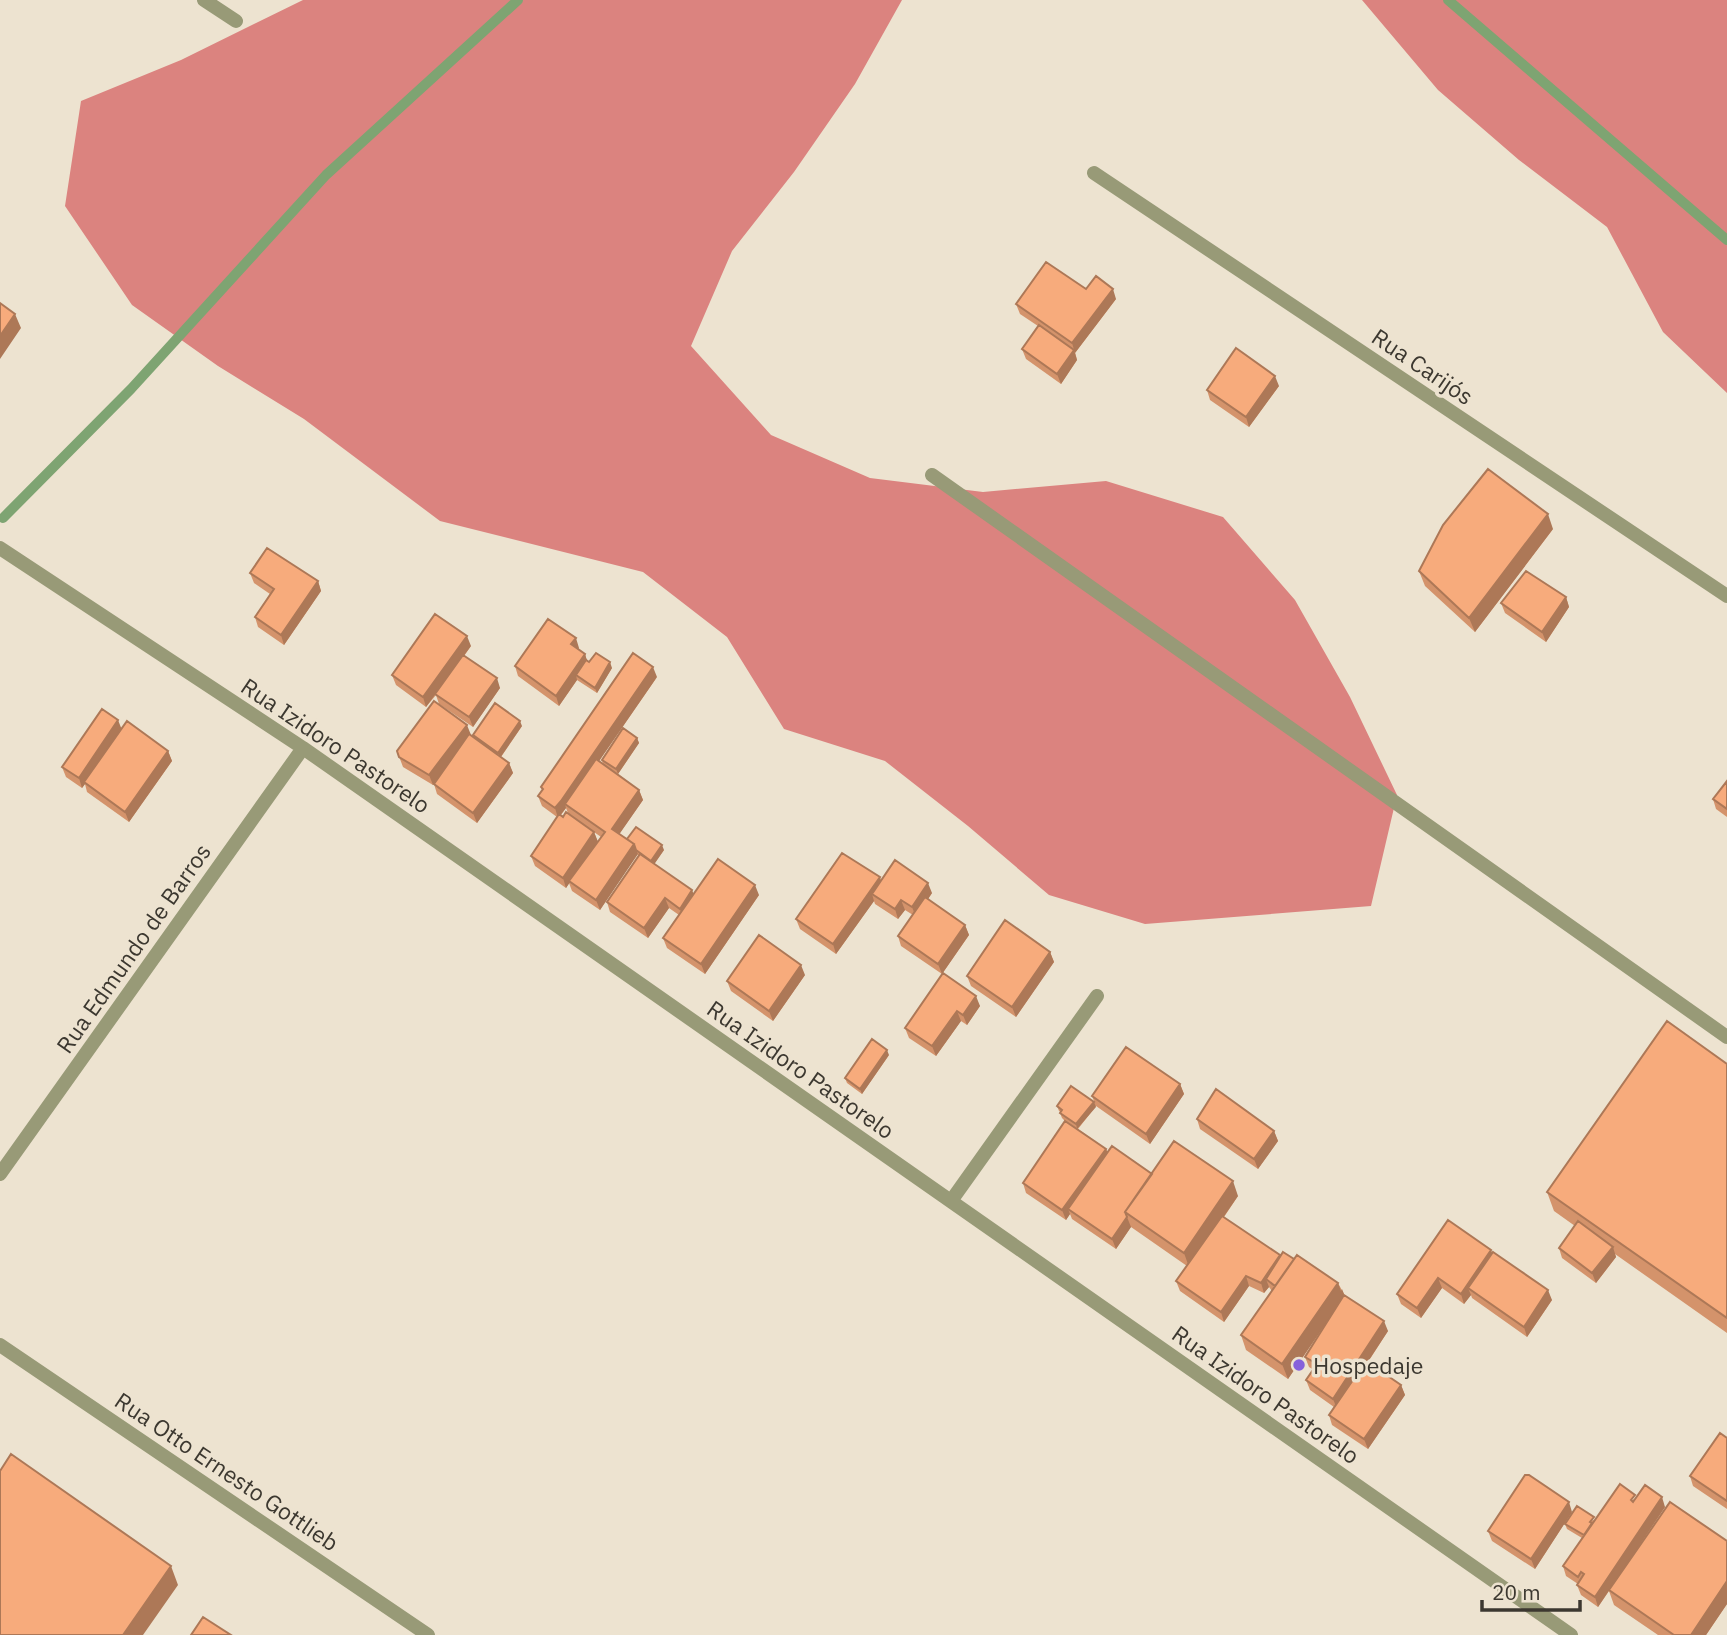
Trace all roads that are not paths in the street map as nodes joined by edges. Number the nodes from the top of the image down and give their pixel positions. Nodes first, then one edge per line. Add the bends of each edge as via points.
1 (204, 0) edge
2 (236, 21) dead end
3 (1094, 173) dead end
4 (932, 475) dead end
5 (0, 548) edge
6 (1727, 596) edge
7 (303, 748) junction
8 (1097, 996) dead end
9 (1727, 1037) edge
10 (0, 1174) edge
11 (951, 1201) junction
12 (0, 1345) edge
13 (428, 1635) edge
14 (1571, 1635) edge

1 - 2 street
3 - 6 street, Rua Carijós
4 - 9 street
5 - 7 street, Rua Izidoro Pastorelo
7 - 10 street, Rua Edmundo de Barros
7 - 11 street, Rua Izidoro Pastorelo
8 - 11 street
11 - 14 street, Rua Izidoro Pastorelo
12 - 13 street, Rua Otto Ernesto Gottlieb

